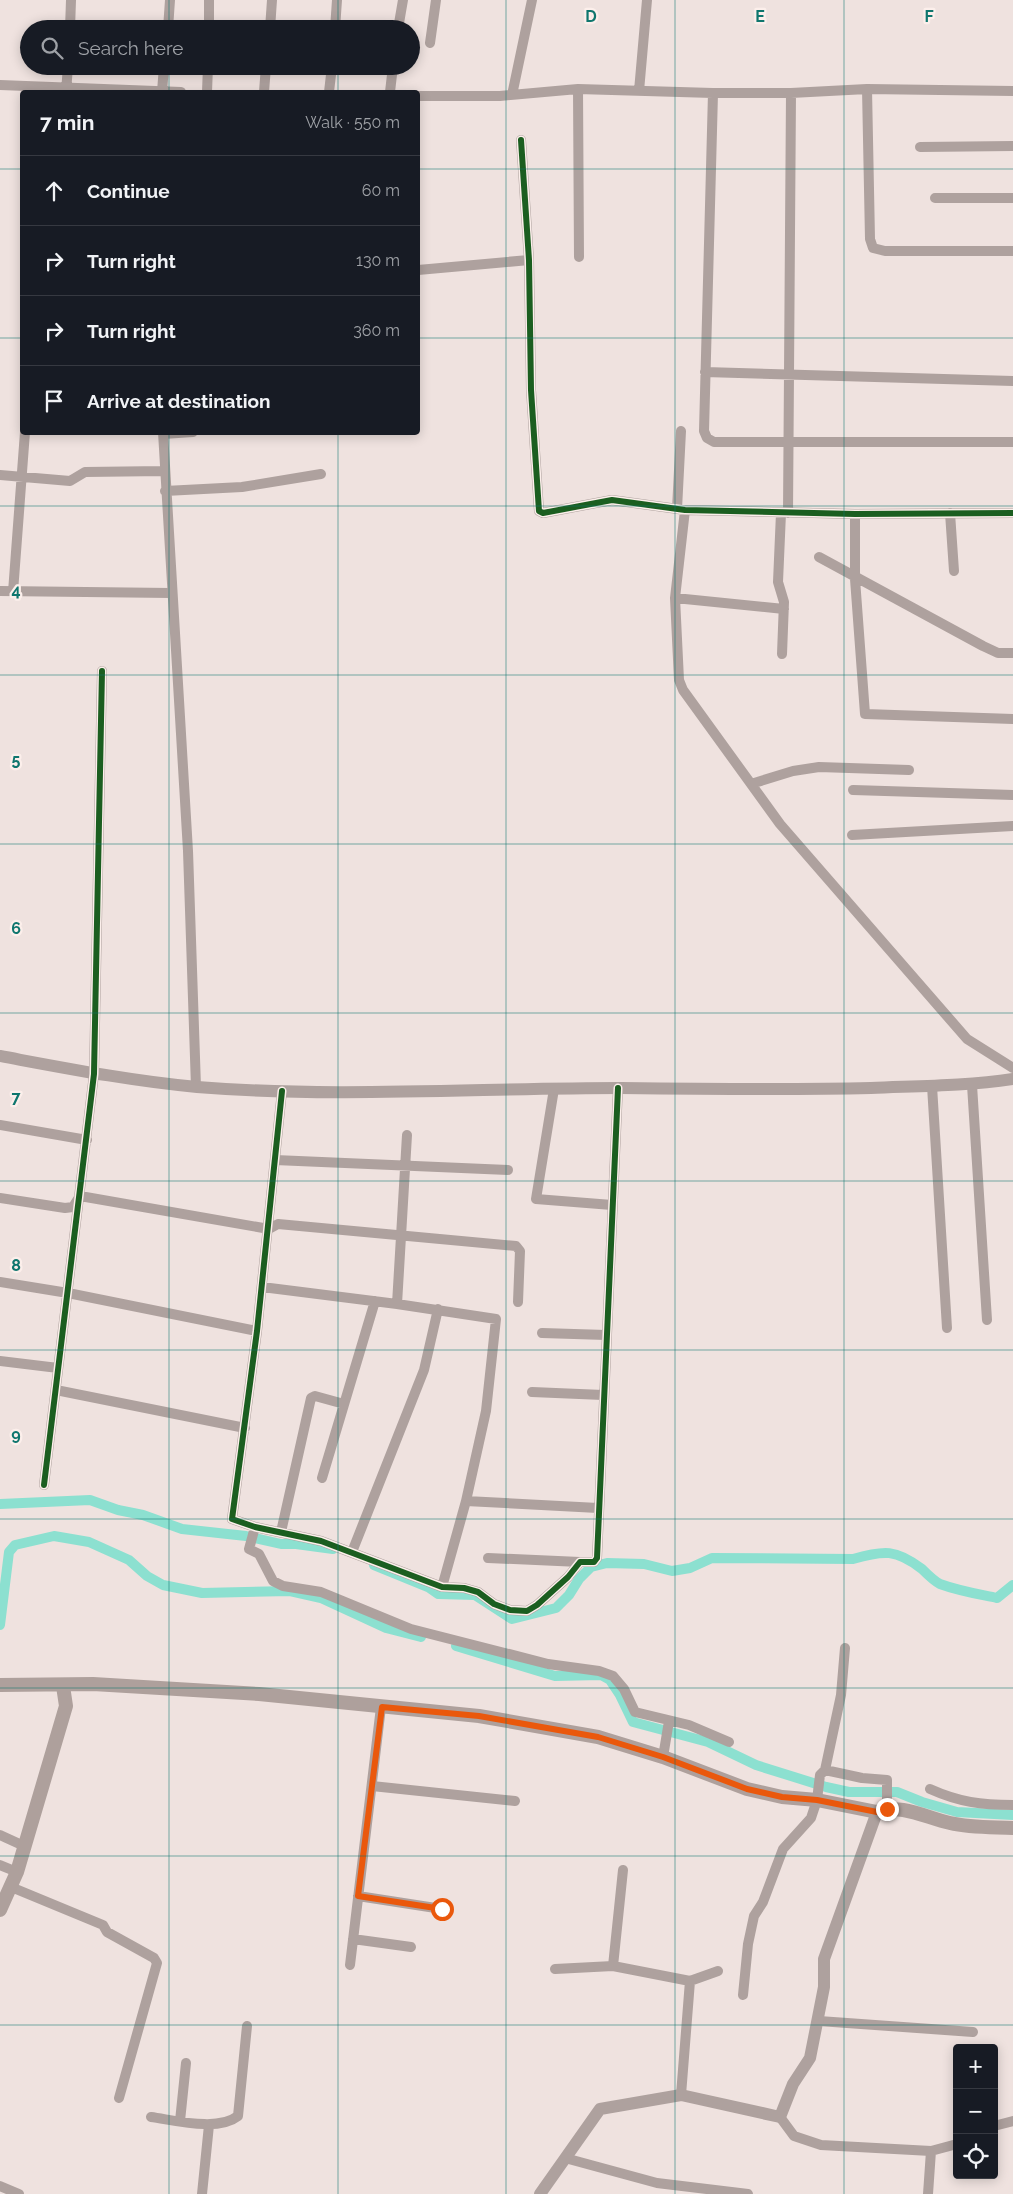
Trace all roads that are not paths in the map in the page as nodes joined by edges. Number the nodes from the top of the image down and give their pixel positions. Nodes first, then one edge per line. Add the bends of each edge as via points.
1 (71, 0) edge
2 (170, 0) edge
3 (210, 0) edge
4 (272, 0) edge
5 (337, 0) edge
6 (403, 0) edge
7 (436, 0) edge
8 (532, 0) edge
9 (647, 0) edge
10 (70, 20) edge
11 (169, 20) edge
12 (209, 20) edge
13 (271, 20) edge
14 (336, 20) edge
15 (400, 20) edge
16 (430, 43) dead end
17 (67, 75) edge
18 (163, 75) edge
19 (208, 75) edge
20 (265, 75) edge
21 (331, 75) edge
22 (391, 75) edge
23 (0, 85) edge
24 (578, 89) junction
25 (868, 89) junction
26 (66, 90) edge
27 (162, 90) edge
28 (207, 90) edge
29 (264, 90) edge
30 (329, 90) edge
31 (390, 90) edge
32 (639, 91) junction
33 (1013, 91) edge
34 (713, 93) junction
35 (791, 93) junction
36 (512, 95) junction
37 (420, 96) edge
38 (521, 140) dead end
39 (1013, 146) edge
40 (920, 147) dead end
41 (936, 198) dead end
42 (1013, 198) edge
43 (1013, 251) edge
44 (579, 257) dead end
45 (529, 260) junction
46 (420, 270) edge
47 (705, 372) junction
48 (789, 374) junction
49 (1013, 381) edge
50 (681, 431) dead end
51 (25, 435) edge
52 (163, 435) edge
53 (1013, 442) edge
54 (790, 444) junction
55 (164, 470) junction
56 (321, 474) dead end
57 (0, 475) edge
58 (21, 477) junction
59 (165, 491) junction
60 (681, 510) junction
61 (785, 513) junction
62 (950, 513) junction
63 (1013, 513) edge
64 (855, 514) junction
65 (819, 557) dead end
66 (954, 571) dead end
67 (855, 579) junction
68 (0, 591) edge
69 (12, 592) junction
70 (171, 593) junction
71 (675, 598) junction
72 (784, 609) junction
73 (1013, 653) edge
74 (782, 654) dead end
75 (102, 671) dead end
76 (1013, 719) edge
77 (909, 770) dead end
78 (751, 784) junction
79 (853, 790) dead end
80 (1013, 795) edge
81 (1013, 826) edge
82 (852, 835) dead end
83 (0, 1056) edge
84 (1013, 1068) edge
85 (94, 1074) junction
86 (1013, 1079) edge
87 (972, 1085) junction
88 (932, 1086) junction
89 (196, 1087) junction
90 (618, 1088) junction
91 (554, 1089) junction
92 (282, 1091) junction
93 (0, 1125) edge
94 (407, 1135) dead end
95 (86, 1140) junction
96 (276, 1160) junction
97 (405, 1167) junction
98 (508, 1170) dead end
99 (80, 1196) junction
100 (0, 1198) edge
101 (612, 1205) junction
102 (269, 1229) junction
103 (400, 1236) junction
104 (0, 1282) edge
105 (262, 1287) junction
106 (68, 1293) junction
107 (374, 1301) junction
108 (518, 1302) dead end
109 (397, 1304) junction
110 (438, 1309) junction
111 (987, 1320) dead end
112 (947, 1328) dead end
113 (257, 1331) junction
114 (542, 1333) dead end
115 (606, 1335) junction
116 (0, 1361) edge
117 (58, 1368) junction
118 (56, 1390) junction
119 (532, 1392) dead end
120 (603, 1395) junction
121 (344, 1404) junction
122 (245, 1428) junction
123 (322, 1478) dead end
124 (44, 1485) dead end
125 (466, 1500) junction
126 (598, 1508) junction
127 (255, 1527) junction
128 (281, 1532) junction
129 (352, 1552) junction
130 (488, 1558) dead end
131 (580, 1562) junction
132 (442, 1587) junction
133 (845, 1648) dead end
134 (0, 1685) edge
135 (63, 1686) junction
136 (382, 1707) junction
137 (668, 1721) junction
138 (729, 1742) dead end
139 (663, 1757) junction
140 (823, 1773) junction
141 (372, 1786) junction
142 (930, 1789) dead end
143 (817, 1796) junction
144 (515, 1801) dead end
145 (1013, 1805) edge
146 (883, 1807) junction
147 (1013, 1828) edge
148 (0, 1835) edge
149 (24, 1846) junction
150 (0, 1865) edge
151 (623, 1870) dead end
152 (16, 1872) junction
153 (11, 1887) junction
154 (358, 1896) junction
155 (442, 1909) dead end
156 (0, 1910) edge
157 (353, 1939) junction
158 (411, 1947) dead end
159 (350, 1965) dead end
160 (613, 1966) junction
161 (555, 1969) dead end
162 (718, 1971) dead end
163 (690, 1981) junction
164 (743, 1995) dead end
165 (819, 2021) junction
166 (246, 2026) dead end
167 (973, 2032) dead end
168 (186, 2063) dead end
169 (681, 2095) junction
170 (119, 2098) dead end
171 (151, 2117) dead end
172 (780, 2117) junction
173 (180, 2121) junction
174 (1013, 2121) edge
175 (209, 2125) junction
176 (998, 2125) edge
177 (953, 2145) edge
178 (931, 2151) junction
179 (565, 2158) junction
180 (0, 2186) edge
181 (18, 2194) edge
182 (202, 2194) edge
183 (540, 2194) edge
184 (748, 2194) edge
185 (928, 2194) edge

1 - 10 street
2 - 11 street
3 - 12 street
4 - 13 street
5 - 14 street
6 - 15 street
7 - 16 street
8 - 36 street
9 - 32 street
17 - 26 street
18 - 27 street
19 - 28 street
20 - 29 street
21 - 30 street
22 - 31 street
23 - 26 street
24 - 32 street
24 - 36 street
24 - 44 street
25 - 33 street
25 - 35 street
25 - 43 street via 870,239 873,248 885,251
32 - 34 street
34 - 35 street
34 - 47 street
35 - 48 street
36 - 37 street
38 - 45 street
39 - 40 street
41 - 42 street
45 - 46 street
45 - 60 street via 531,390 539,511 544,513 612,500
47 - 48 street
47 - 54 street via 704,431 707,438 714,442
48 - 49 street
48 - 54 street
50 - 60 street
51 - 58 street
52 - 55 street
53 - 54 street
54 - 61 street
55 - 58 street via 85,472 70,481
55 - 59 street
56 - 59 street via 242,487
57 - 58 street
58 - 69 street
59 - 70 street
60 - 61 street
60 - 71 street
61 - 64 street
61 - 72 street via 778,582
62 - 63 street
62 - 64 street
62 - 66 street
64 - 67 street
65 - 67 street
67 - 73 street via 991,650
67 - 76 street via 865,714
68 - 69 street
69 - 70 street
70 - 89 street via 188,851
71 - 72 street
71 - 78 street via 679,680 683,690
72 - 74 street
75 - 85 street
77 - 78 street via 819,767
78 - 84 street via 780,824 966,1039
79 - 80 street
81 - 82 street
83 - 85 street
85 - 89 street
85 - 95 street
86 - 87 street
87 - 88 street
87 - 111 street
88 - 90 street via 775,1090
88 - 112 street
89 - 92 street
90 - 91 street
90 - 101 street
91 - 92 street
91 - 101 street via 536,1199
92 - 96 street
93 - 95 street
94 - 97 street
95 - 99 street
96 - 97 street
96 - 102 street
97 - 98 street
97 - 103 street
99 - 100 street via 73,1206 65,1208
99 - 102 street
99 - 106 street
101 - 115 street
102 - 103 street via 278,1224
102 - 105 street
103 - 108 street via 519,1247
103 - 109 street
104 - 106 street
105 - 107 street
105 - 113 street
106 - 113 street
106 - 117 street
107 - 109 street
107 - 121 street
109 - 110 street
110 - 125 street via 493,1317 496,1322 486,1412
110 - 129 street via 424,1370
113 - 122 street
114 - 115 street
115 - 120 street
116 - 117 street
117 - 118 street
118 - 122 street
118 - 124 street
119 - 120 street
120 - 126 street
121 - 123 street
121 - 128 street via 315,1396 311,1398
122 - 127 street via 232,1519
125 - 126 street
125 - 132 street
126 - 131 street via 597,1561
127 - 128 street
127 - 137 street via 249,1549 259,1554 273,1581 283,1586 321,1592 411,1629 548,1664 599,1671 613,1676 635,1712
128 - 129 street via 321,1540
129 - 132 street
130 - 131 street
131 - 132 street via 550,1594 527,1610 510,1610 464,1588
133 - 140 street via 841,1695
134 - 135 main road
135 - 136 main road via 93,1684 259,1694
135 - 149 main road via 66,1706
136 - 139 main road via 479,1716 598,1737
136 - 141 street
137 - 138 street via 689,1725
137 - 139 street
139 - 143 main road via 747,1789 782,1797
140 - 143 street
140 - 146 street via 887,1780
141 - 144 street
141 - 154 street
142 - 145 street via 957,1801
143 - 146 main road
143 - 164 street via 811,1818 783,1849 763,1902 754,1916
146 - 147 main road via 949,1823
146 - 165 street via 824,1959
148 - 149 street
149 - 152 main road
150 - 152 street
151 - 160 street
152 - 153 main road
153 - 156 main road
153 - 170 street via 103,1925 107,1932 154,1958 157,1963
154 - 155 street
154 - 157 street
157 - 158 street
157 - 159 street
160 - 161 street
160 - 163 street
162 - 163 street
163 - 169 street
165 - 167 street
165 - 172 street via 810,2058 793,2084
166 - 175 street via 238,2116
168 - 173 street
169 - 172 street
169 - 179 street via 600,2109
171 - 173 street
172 - 178 street via 794,2136 821,2145
173 - 175 street
174 - 176 street
175 - 182 street
177 - 178 street
178 - 185 street
179 - 183 street
179 - 184 street via 657,2184
180 - 181 street

